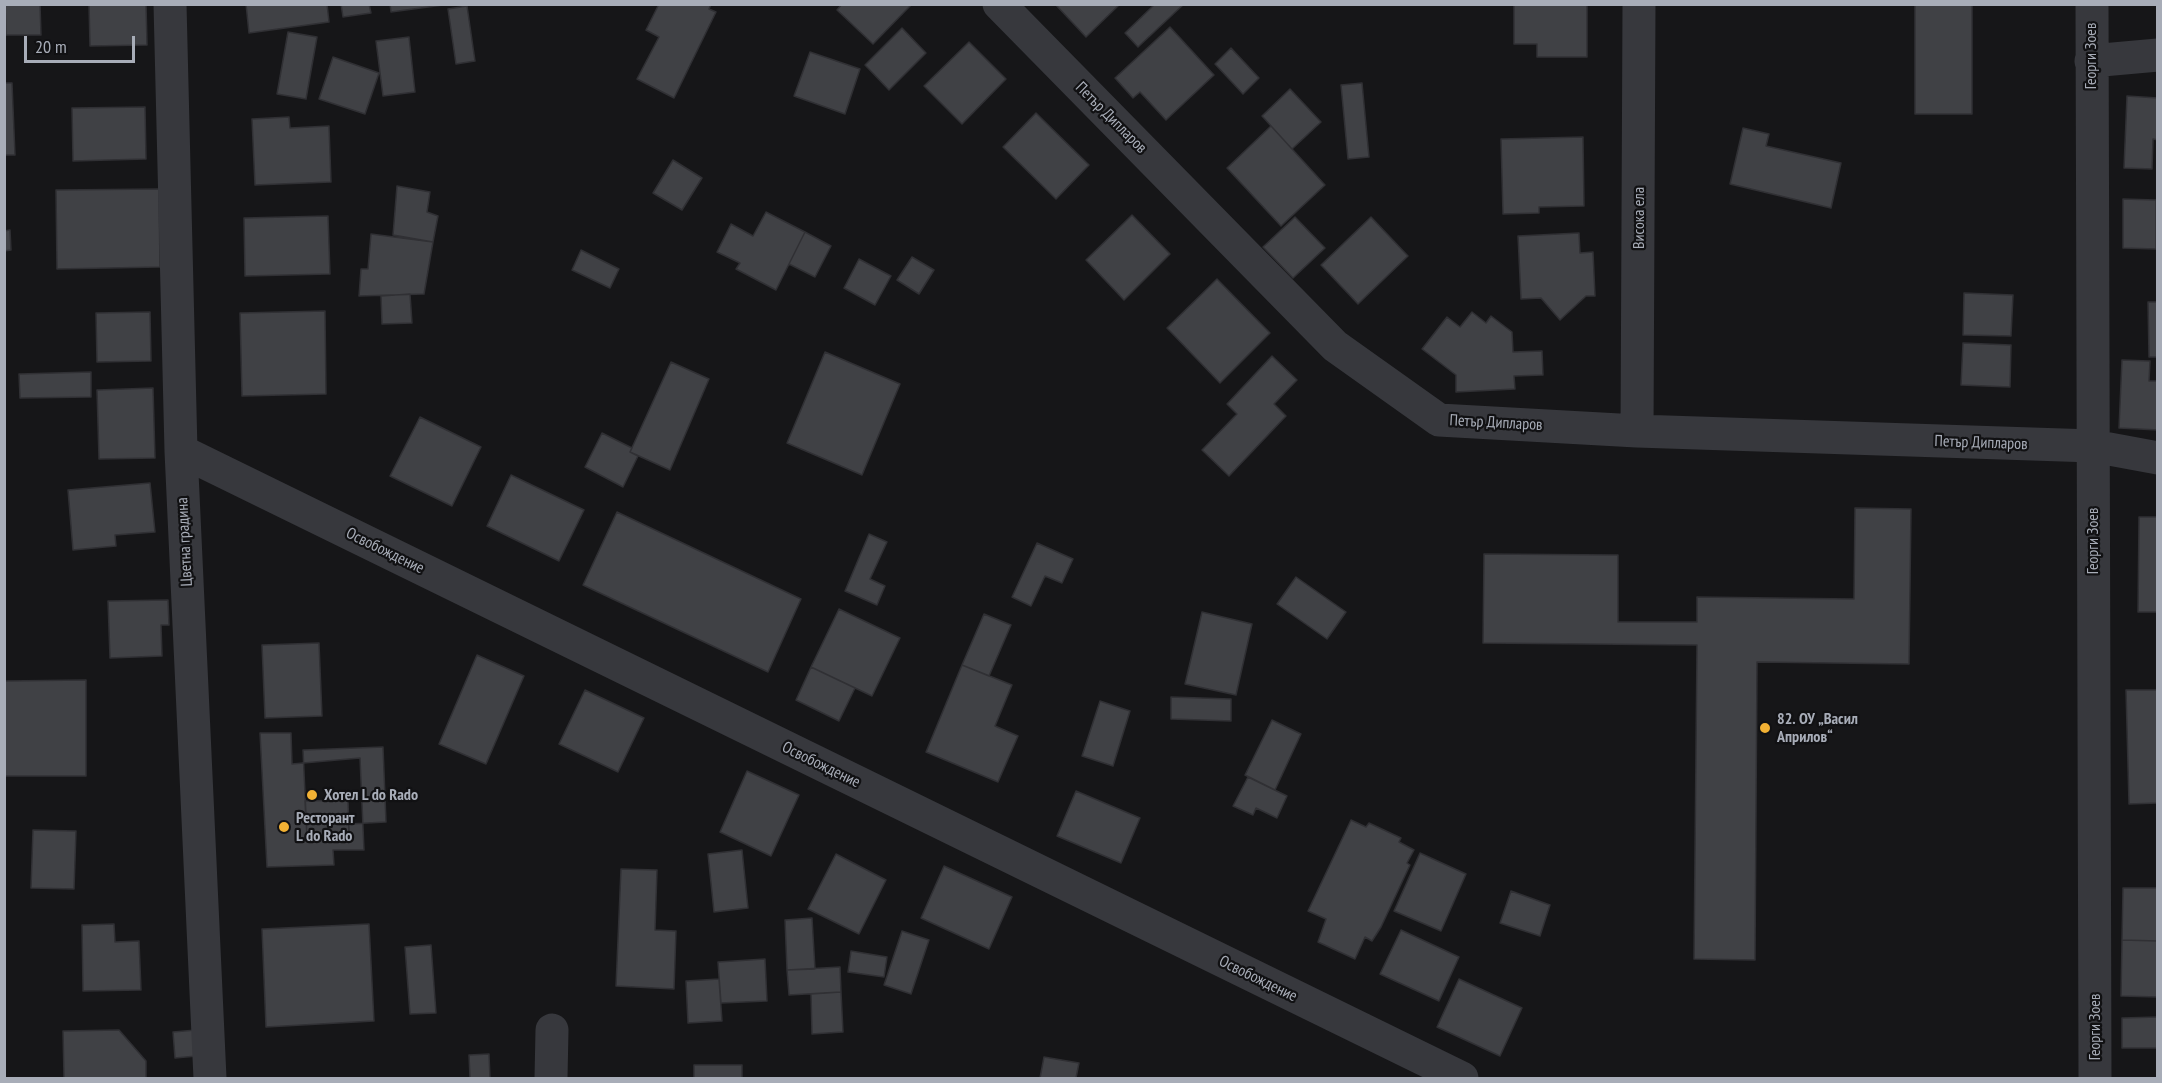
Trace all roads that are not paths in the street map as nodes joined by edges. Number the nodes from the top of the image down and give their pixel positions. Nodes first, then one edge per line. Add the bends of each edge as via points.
1 (170, 4) edge
2 (999, 4) edge
3 (1639, 4) edge
4 (2092, 4) edge
5 (2157, 56) edge
6 (2091, 61) junction
7 (1637, 431) junction
8 (2093, 446) junction
9 (181, 451) junction
10 (2157, 458) edge
11 (552, 1030) dead end
12 (210, 1078) edge
13 (551, 1078) edge
14 (1462, 1078) edge
15 (2095, 1078) edge

1 - 9 street, Цветна градина
2 - 7 street, Петър Дипларов via 1335,346 1438,420
3 - 7 street, Висока ела
4 - 6 street, Георги Зоев
5 - 6 street
6 - 8 street, Георги Зоев
7 - 8 street, Петър Дипларов
8 - 10 street, Петър Дипларов
8 - 15 street, Георги Зоев
9 - 12 street, Цветна градина
9 - 14 street, Освобождение
11 - 13 street

